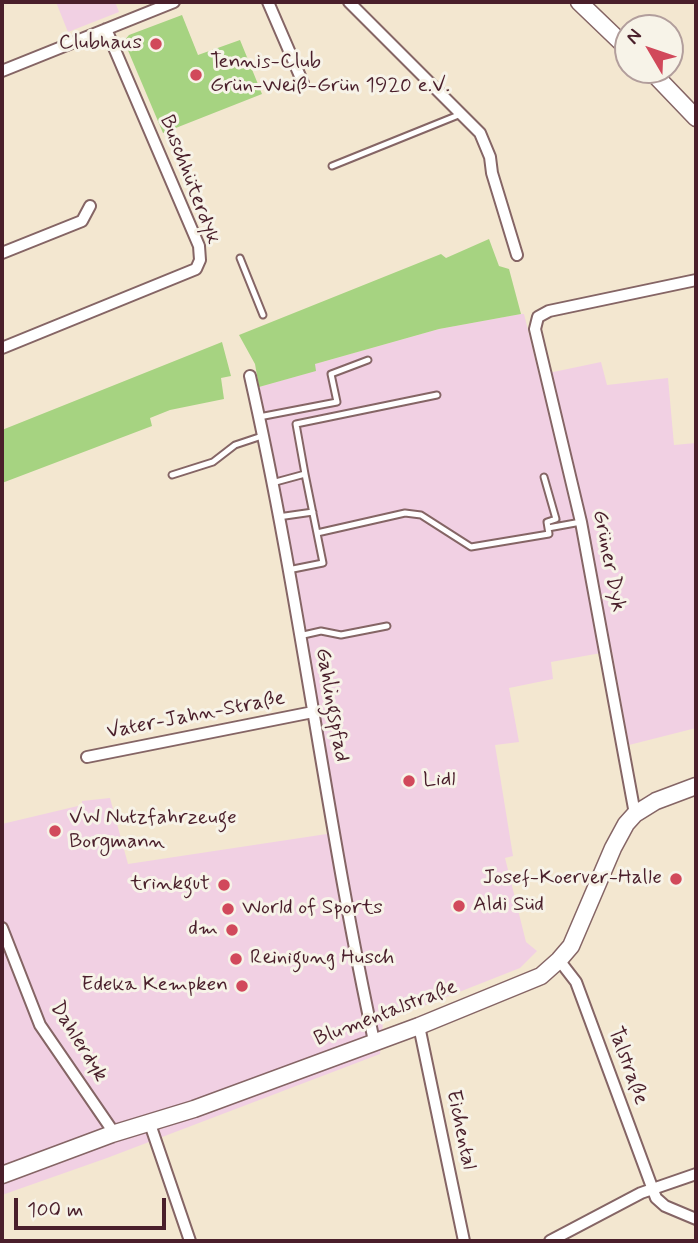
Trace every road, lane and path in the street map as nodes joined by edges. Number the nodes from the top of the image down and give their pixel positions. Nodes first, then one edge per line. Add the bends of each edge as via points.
1 (174, 2) edge
2 (268, 2) edge
3 (349, 2) edge
4 (579, 2) edge
5 (106, 29) junction
6 (614, 36) edge
7 (2, 71) edge
8 (303, 83) dead end
9 (663, 84) edge
10 (461, 114) junction
11 (696, 118) edge
12 (332, 166) dead end
13 (90, 206) dead end
14 (2, 253) edge
15 (517, 255) dead end
16 (240, 258) dead end
17 (696, 280) edge
18 (263, 315) dead end
19 (2, 348) edge
20 (368, 360) dead end
21 (250, 376) dead end
22 (438, 395) dead end
23 (259, 417) junction
24 (262, 436) junction
25 (305, 474) junction
26 (172, 475) dead end
27 (544, 477) dead end
28 (272, 483) junction
29 (313, 512) junction
30 (278, 517) junction
31 (581, 522) junction
32 (548, 528) junction
33 (317, 533) junction
34 (288, 570) junction
35 (387, 626) dead end
36 (299, 636) junction
37 (313, 712) junction
38 (87, 757) dead end
39 (696, 786) edge
40 (635, 814) junction
41 (2, 928) edge
42 (559, 960) junction
43 (419, 1026) junction
44 (374, 1041) junction
45 (150, 1124) junction
46 (112, 1134) junction
47 (696, 1174) edge
48 (2, 1175) edge
49 (652, 1190) junction
50 (696, 1219) edge
51 (190, 1241) edge
52 (464, 1241) edge
53 (550, 1241) edge

1 - 5 street
2 - 8 street
3 - 10 street
4 - 6 main road
5 - 7 street
5 - 19 street, Buschhüterdyk via 199,246 200,260 196,269
9 - 11 main road
10 - 12 lane
10 - 15 street via 480,133 491,157
13 - 14 street via 82,221
16 - 18 lane
17 - 31 street, Grüner Dyk via 538,317 535,329
20 - 23 lane via 331,374 337,402
21 - 23 street, Gahlingspfad
22 - 25 lane via 296,424
23 - 24 street, Gahlingspfad
24 - 26 lane via 235,445 213,462
24 - 28 street, Gahlingspfad
25 - 28 lane
25 - 29 lane
27 - 32 lane via 556,519 547,522
28 - 30 street, Gahlingspfad
29 - 30 lane
29 - 33 lane
30 - 34 street, Gahlingspfad
31 - 32 lane
31 - 40 street, Grüner Dyk
32 - 33 lane via 549,534 471,547 421,515 405,513
33 - 34 lane via 323,562
34 - 36 street, Gahlingspfad
35 - 36 lane via 341,635 321,631
36 - 37 street, Gahlingspfad
37 - 38 street, Vater-Jahn-Straße
37 - 44 street, Gahlingspfad
39 - 40 main road, Blumentalstraße
40 - 42 main road, Blumentalstraße via 619,835 577,934
41 - 46 street, Dahlerdyk via 40,1025
42 - 43 main road, Blumentalstraße via 533,980
42 - 49 street, Talstraße via 576,982
43 - 44 main road, Blumentalstraße
43 - 52 street, Eichental
44 - 45 main road, Blumentalstraße
45 - 46 main road, Blumentalstraße
45 - 51 street
46 - 48 main road, Blumentalstraße
47 - 49 street
49 - 50 street via 665,1206
49 - 53 street

